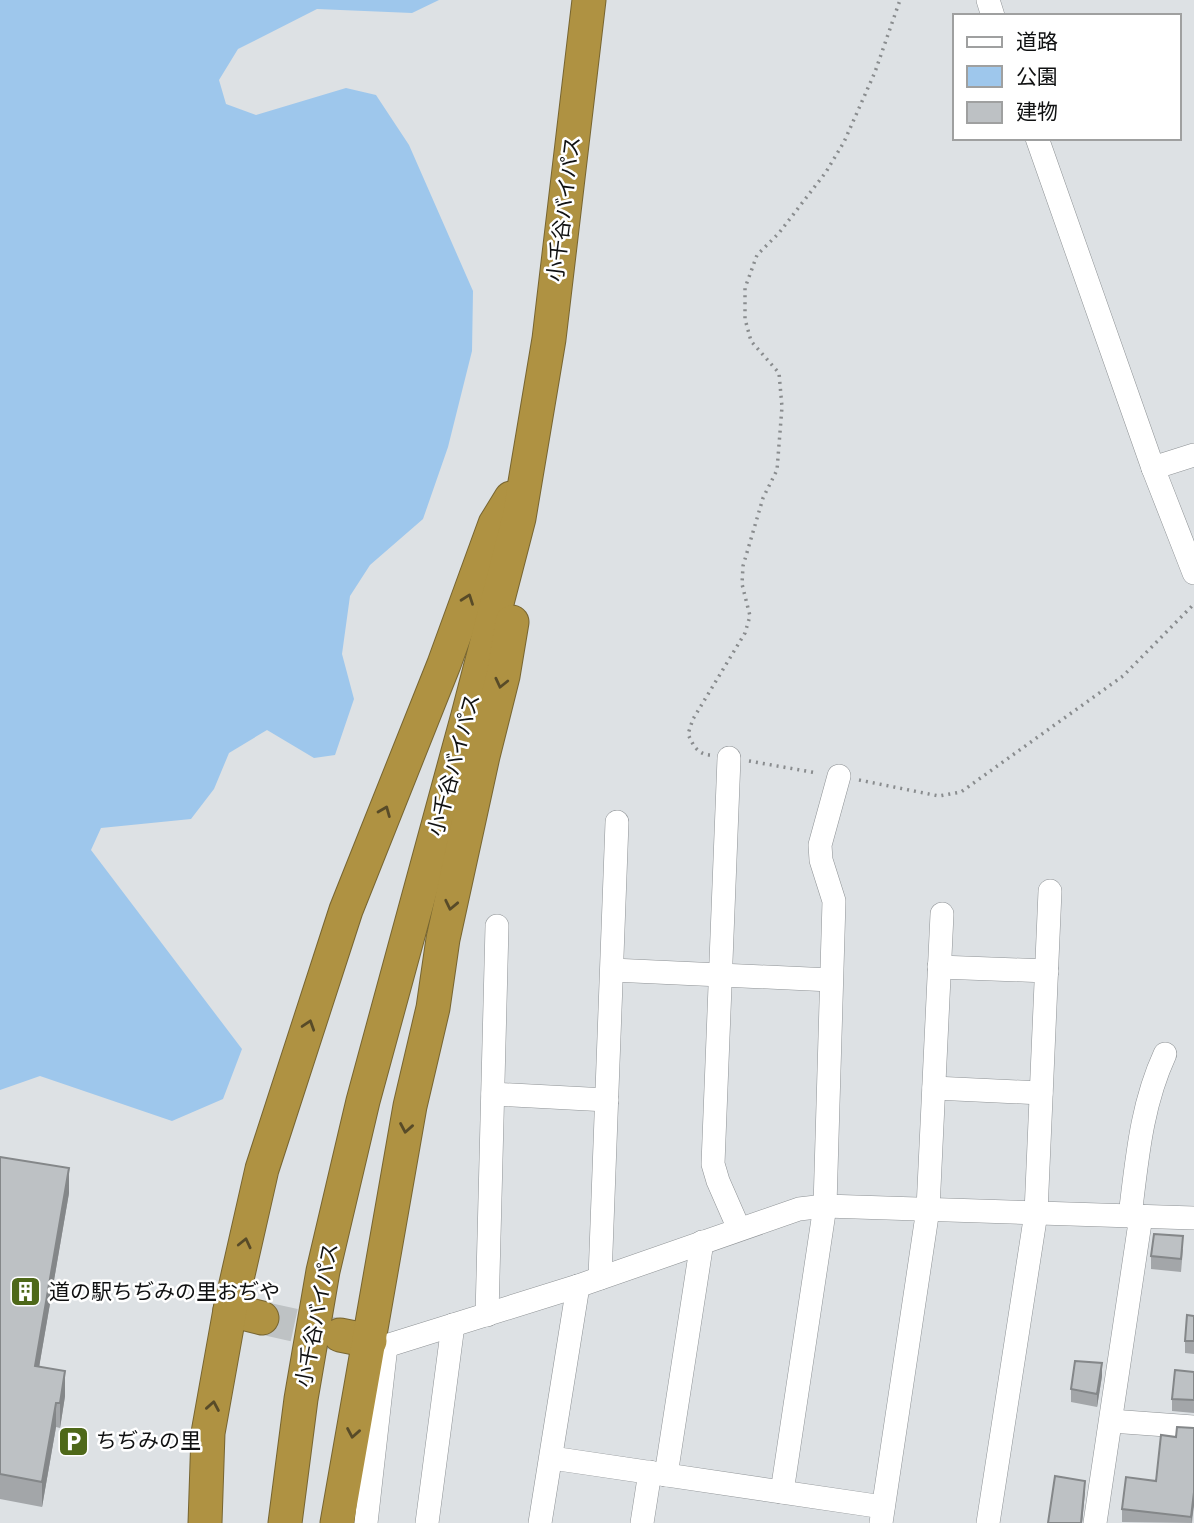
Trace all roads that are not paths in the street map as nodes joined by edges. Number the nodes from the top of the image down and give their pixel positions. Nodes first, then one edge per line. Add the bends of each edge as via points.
1 (589, 0) edge
2 (1038, 140) edge
3 (1194, 456) edge
4 (1153, 468) junction
5 (527, 471) junction
6 (519, 518) junction
7 (1194, 573) edge
8 (729, 758) road end
9 (839, 776) road end
10 (617, 822) dead end
11 (1050, 891) dead end
12 (942, 914) dead end
13 (497, 926) dead end
14 (939, 967) junction
15 (612, 970) junction
16 (1047, 971) junction
17 (720, 975) junction
18 (831, 980) junction
19 (1165, 1054) dead end
20 (933, 1088) junction
21 (1041, 1093) junction
22 (493, 1094) junction
23 (607, 1100) junction
24 (825, 1206) junction
25 (928, 1209) junction
26 (1036, 1213) junction
27 (1136, 1216) junction
28 (1194, 1218) edge
29 (739, 1229) junction
30 (702, 1242) junction
31 (600, 1278) junction
32 (578, 1286) junction
33 (487, 1315) junction
34 (453, 1325) junction
35 (365, 1341) junction
36 (1111, 1421) junction
37 (1194, 1427) edge
38 (552, 1458) junction
39 (658, 1473) junction
40 (782, 1492) junction
41 (882, 1515) edge
42 (205, 1523) edge
43 (285, 1523) edge
44 (337, 1523) edge
45 (366, 1523) edge
46 (427, 1523) edge
47 (540, 1523) edge
48 (642, 1523) edge
49 (988, 1523) edge
50 (1095, 1523) edge

1 - 5 highway, 小千谷バイパス via 549,339
2 - 4 street
3 - 4 street
4 - 7 street
5 - 6 highway, 小千谷バイパス
42 -> 5 highway via 208,1433 246,1314 262,1169 346,910 495,524
6 -> 35 highway via 503,676 443,939
6 - 43 highway, 小千谷バイパス via 359,1114 323,1271
8 - 17 street
9 - 18 street via 820,845 834,901
10 - 15 street
11 - 16 street
12 - 14 street
13 - 22 street
14 - 16 street
14 - 20 street
15 - 17 street
15 - 23 street
16 - 21 street
17 - 18 street
17 - 29 street via 713,1164
18 - 24 street
19 - 27 street via 1140,1130
20 - 21 street
20 - 25 street
21 - 26 street
22 - 23 street
22 - 33 street
23 - 31 street
24 - 25 street
24 - 29 street via 799,1209
24 - 40 street
25 - 26 street
25 - 41 street
26 - 27 street
26 - 49 street
27 - 28 street
27 - 36 street
29 - 30 street
30 - 31 street
30 - 39 street
31 - 32 street
32 - 33 street
32 - 38 street
33 - 34 street
34 - 35 street
34 - 46 street
35 -> 44 highway
35 - 45 street
36 - 37 street
36 - 50 street
38 - 39 street
38 - 47 street
39 - 40 street
39 - 48 street
40 - 41 street

